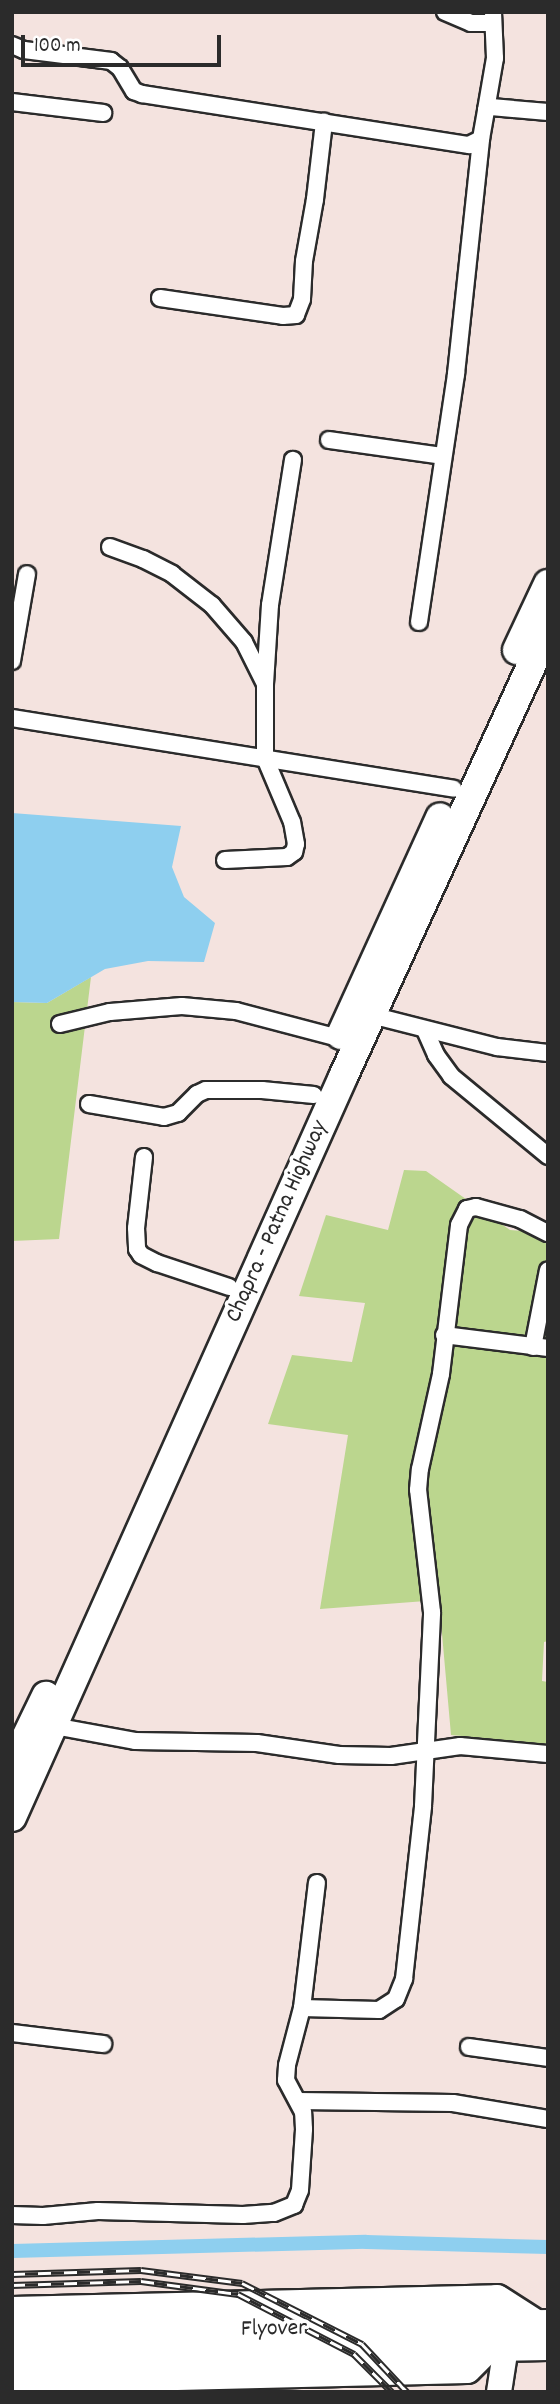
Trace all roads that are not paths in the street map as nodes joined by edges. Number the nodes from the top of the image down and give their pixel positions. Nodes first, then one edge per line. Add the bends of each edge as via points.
1 (445, 12) edge
2 (493, 18) edge
3 (12, 46) edge
4 (12, 102) edge
5 (486, 110) junction
6 (548, 112) edge
7 (103, 113) dead end
8 (324, 122) junction
9 (481, 139) junction
10 (160, 298) dead end
11 (329, 440) dead end
12 (443, 456) junction
13 (293, 460) dead end
14 (110, 547) dead end
15 (27, 574) dead end
16 (548, 584) edge
17 (419, 622) dead end
18 (548, 629) edge
19 (12, 660) edge
20 (265, 684) junction
21 (12, 718) edge
22 (265, 758) junction
23 (453, 789) junction
24 (225, 860) dead end
25 (371, 1015) junction
26 (60, 1024) dead end
27 (425, 1030) junction
28 (340, 1038) junction
29 (548, 1053) edge
30 (314, 1095) junction
31 (89, 1104) dead end
32 (548, 1156) edge
33 (144, 1157) dead end
34 (548, 1233) edge
35 (548, 1270) edge
36 (229, 1287) junction
37 (444, 1335) junction
38 (540, 1348) edge
39 (54, 1727) junction
40 (426, 1749) junction
41 (548, 1754) edge
42 (12, 1766) edge
43 (12, 1817) edge
44 (317, 1882) dead end
45 (302, 2008) junction
46 (12, 2033) edge
47 (103, 2044) dead end
48 (469, 2047) dead end
49 (548, 2058) edge
50 (299, 2101) junction
51 (548, 2119) edge
52 (12, 2215) edge
53 (12, 2311) edge
54 (544, 2331) edge
55 (12, 2335) edge
56 (497, 2347) junction
57 (12, 2355) edge
58 (12, 2380) edge
59 (305, 2382) edge
60 (499, 2392) edge

1 - 2 street via 471,23
2 - 5 street via 495,58
3 - 8 street via 111,61 134,91 142,94
4 - 7 street
5 - 6 street
5 - 9 street
8 - 9 street via 469,145
8 - 10 street via 302,299 296,315
9 - 12 street via 467,291
11 - 12 street
12 - 17 street
13 - 20 street via 270,605
14 - 20 street via 172,574 212,606 244,642
15 - 19 street
16 - 23 highway, Chapra - Patna Highway
18 - 25 highway, Chapra - Patna Highway
20 - 22 street
21 - 22 street
22 - 23 street
22 - 24 street via 292,822 294,852 274,860
23 - 28 highway, Chapra - Patna Highway
25 - 27 street
25 - 39 highway, Chapra - Patna Highway
26 - 28 street via 110,1012 182,1006 247,1013
27 - 29 street
27 - 32 street via 451,1076
28 - 30 highway, Chapra - Patna Highway
30 - 31 street via 206,1090 178,1114 164,1116
30 - 36 highway, Chapra - Patna Highway
33 - 36 street via 135,1241 141,1255
34 - 37 street via 520,1219 476,1207 467,1209 456,1244
35 - 38 street
36 - 42 highway, Chapra - Patna Highway
37 - 38 street
37 - 40 street via 418,1490 432,1612
39 - 40 street via 164,1744 257,1743 375,1756
39 - 43 highway, Chapra - Patna Highway
40 - 41 street via 460,1746
40 - 45 street via 400,1990 388,2007 379,2010
44 - 45 street
45 - 50 street via 286,2080
46 - 47 street
48 - 49 street
50 - 51 street via 453,2103
50 - 52 street via 304,2129 300,2190 294,2205 286,2210 243,2215 98,2211
53 - 54 highway via 497,2299
54 - 55 highway, Flyover
54 - 56 highway, Flyover
56 - 57 highway, Flyover
56 - 59 highway via 467,2369
56 - 60 main road
58 - 59 highway

